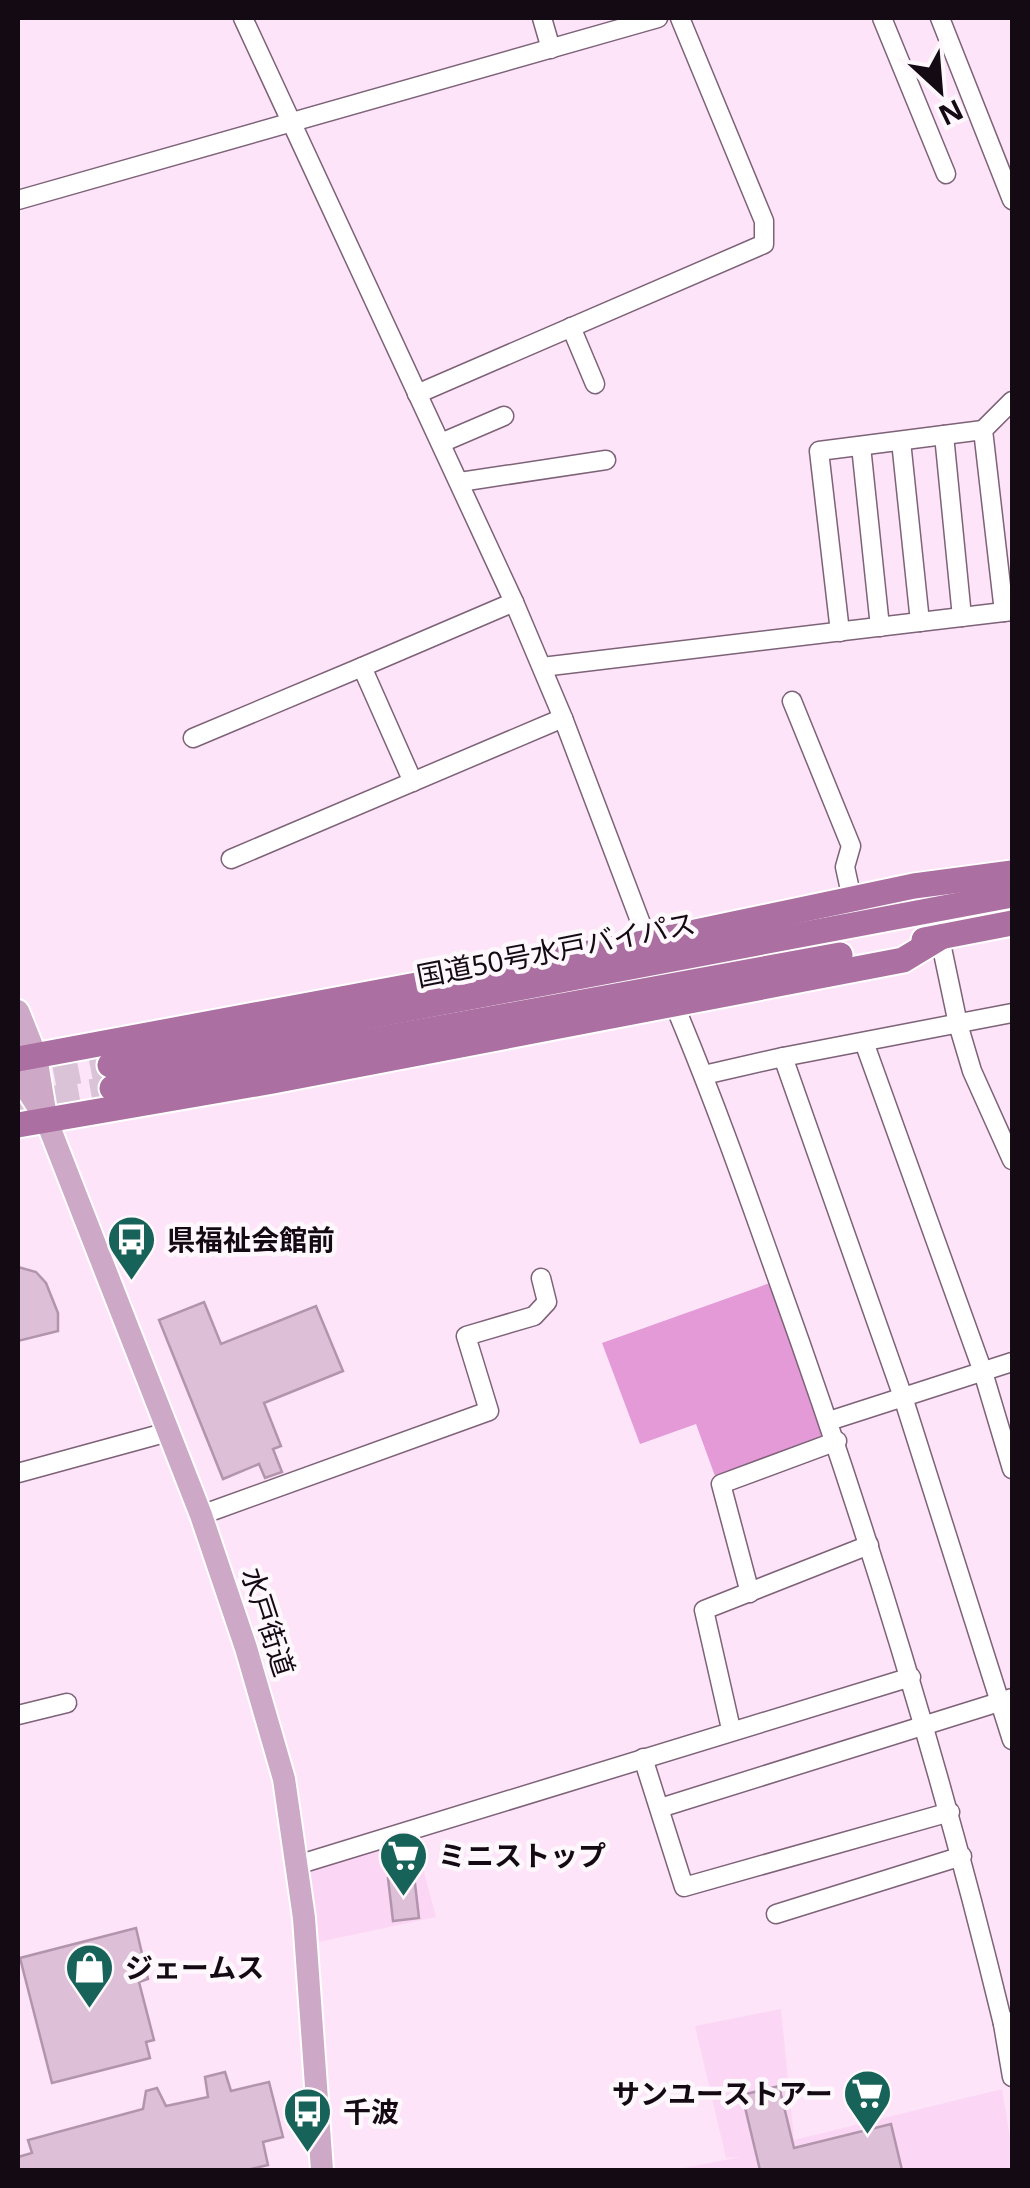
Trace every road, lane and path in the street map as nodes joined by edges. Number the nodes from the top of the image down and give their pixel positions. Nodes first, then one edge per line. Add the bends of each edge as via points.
1 (243, 18) edge
2 (542, 18) edge
3 (658, 18) edge
4 (680, 18) edge
5 (882, 18) edge
6 (940, 18) edge
7 (550, 49) junction
8 (291, 124) junction
9 (946, 174) dead end
10 (18, 200) edge
11 (1012, 200) edge
12 (571, 327) junction
13 (595, 384) dead end
14 (416, 394) junction
15 (1012, 400) edge
16 (504, 416) dead end
17 (983, 430) junction
18 (944, 435) junction
19 (901, 441) junction
20 (441, 442) junction
21 (861, 446) junction
22 (606, 460) dead end
23 (460, 482) junction
24 (514, 602) junction
25 (1008, 611) edge
26 (962, 617) junction
27 (920, 622) junction
28 (880, 627) junction
29 (840, 632) junction
30 (362, 667) junction
31 (542, 667) junction
32 (792, 701) dead end
33 (563, 718) junction
34 (194, 738) dead end
35 (413, 782) junction
36 (231, 859) dead end
37 (1012, 873) edge
38 (914, 886) junction
39 (1012, 895) edge
40 (852, 899) junction
41 (934, 910) junction
42 (1012, 924) edge
43 (941, 938) junction
44 (648, 942) junction
45 (674, 1004) junction
46 (18, 1012) edge
47 (1012, 1013) edge
48 (958, 1024) junction
49 (864, 1042) junction
50 (782, 1056) junction
51 (27, 1058) edge
52 (704, 1075) junction
53 (18, 1076) edge
54 (46, 1120) junction
55 (18, 1125) edge
56 (1012, 1160) edge
57 (541, 1278) dead end
58 (1012, 1362) edge
59 (983, 1372) junction
60 (903, 1397) junction
61 (829, 1421) junction
62 (168, 1432) junction
63 (837, 1441) junction
64 (1012, 1469) edge
65 (18, 1473) edge
66 (201, 1515) junction
67 (869, 1545) junction
68 (750, 1593) junction
69 (910, 1677) junction
70 (1007, 1699) edge
71 (67, 1703) dead end
72 (18, 1716) edge
73 (926, 1726) junction
74 (732, 1730) junction
75 (1012, 1740) edge
76 (644, 1758) junction
77 (660, 1808) junction
78 (950, 1812) junction
79 (962, 1856) junction
80 (297, 1866) junction
81 (776, 1914) dead end
82 (1008, 2023) edge
83 (1012, 2077) edge
84 (322, 2170) edge

1 - 8 street
2 - 7 street
3 - 7 street
4 - 12 street via 764,221 764,244
5 - 9 street
6 - 11 street
7 - 8 street
8 - 10 street
8 - 14 street
12 - 13 street
12 - 14 street
14 - 20 street
15 - 17 street
16 - 20 street
17 - 18 street
17 - 25 street
18 - 19 street
18 - 26 street
19 - 21 street
19 - 27 street
20 - 23 street
21 - 28 street
21 - 29 street via 820,452
22 - 23 street
23 - 24 street
24 - 30 street
24 - 31 street
25 - 26 street
26 - 27 street
27 - 28 street
28 - 29 street
29 - 31 street
30 - 34 street
30 - 35 street
31 - 33 street
32 - 40 street via 851,846 845,867
33 - 35 street
33 - 44 street
35 - 36 street
37 - 38 highway
38 - 40 highway
38 - 41 street
39 - 41 highway, 国道50号水戸バイパス
40 - 44 highway
41 - 43 street
41 - 43 highway, 国道50号水戸バイパス via 111,1076
42 - 43 highway, 国道50号水戸バイパス
43 - 45 highway via 903,960
43 - 48 street
44 - 51 highway
45 - 52 street
45 - 54 highway
46 - 51 main road, 水戸街道
47 - 48 street
48 - 49 street
48 - 56 street
49 - 50 street
49 - 59 street
50 - 52 street
50 - 60 street
51 - 54 main road, 水戸街道
52 - 61 street
53 - 54 main road, 水戸街道
54 - 55 highway
54 - 62 main road, 水戸街道
57 - 66 street via 547,1302 534,1316 466,1336 489,1411
58 - 59 street
59 - 60 street
59 - 64 street
60 - 61 street
60 - 70 street
61 - 63 street
62 - 65 street
62 - 66 main road, 水戸街道
63 - 67 street
63 - 68 street via 720,1484
66 - 80 main road, 水戸街道 via 284,1780
67 - 68 street
67 - 69 street
68 - 74 street via 704,1610
69 - 73 street
69 - 74 street
70 - 73 street
70 - 75 street
71 - 72 street
73 - 77 street
73 - 78 street
74 - 76 street
76 - 77 street
76 - 80 street
77 - 78 street via 684,1888
78 - 79 street
79 - 81 street
79 - 82 street
80 - 84 main road, 水戸街道
82 - 83 street

